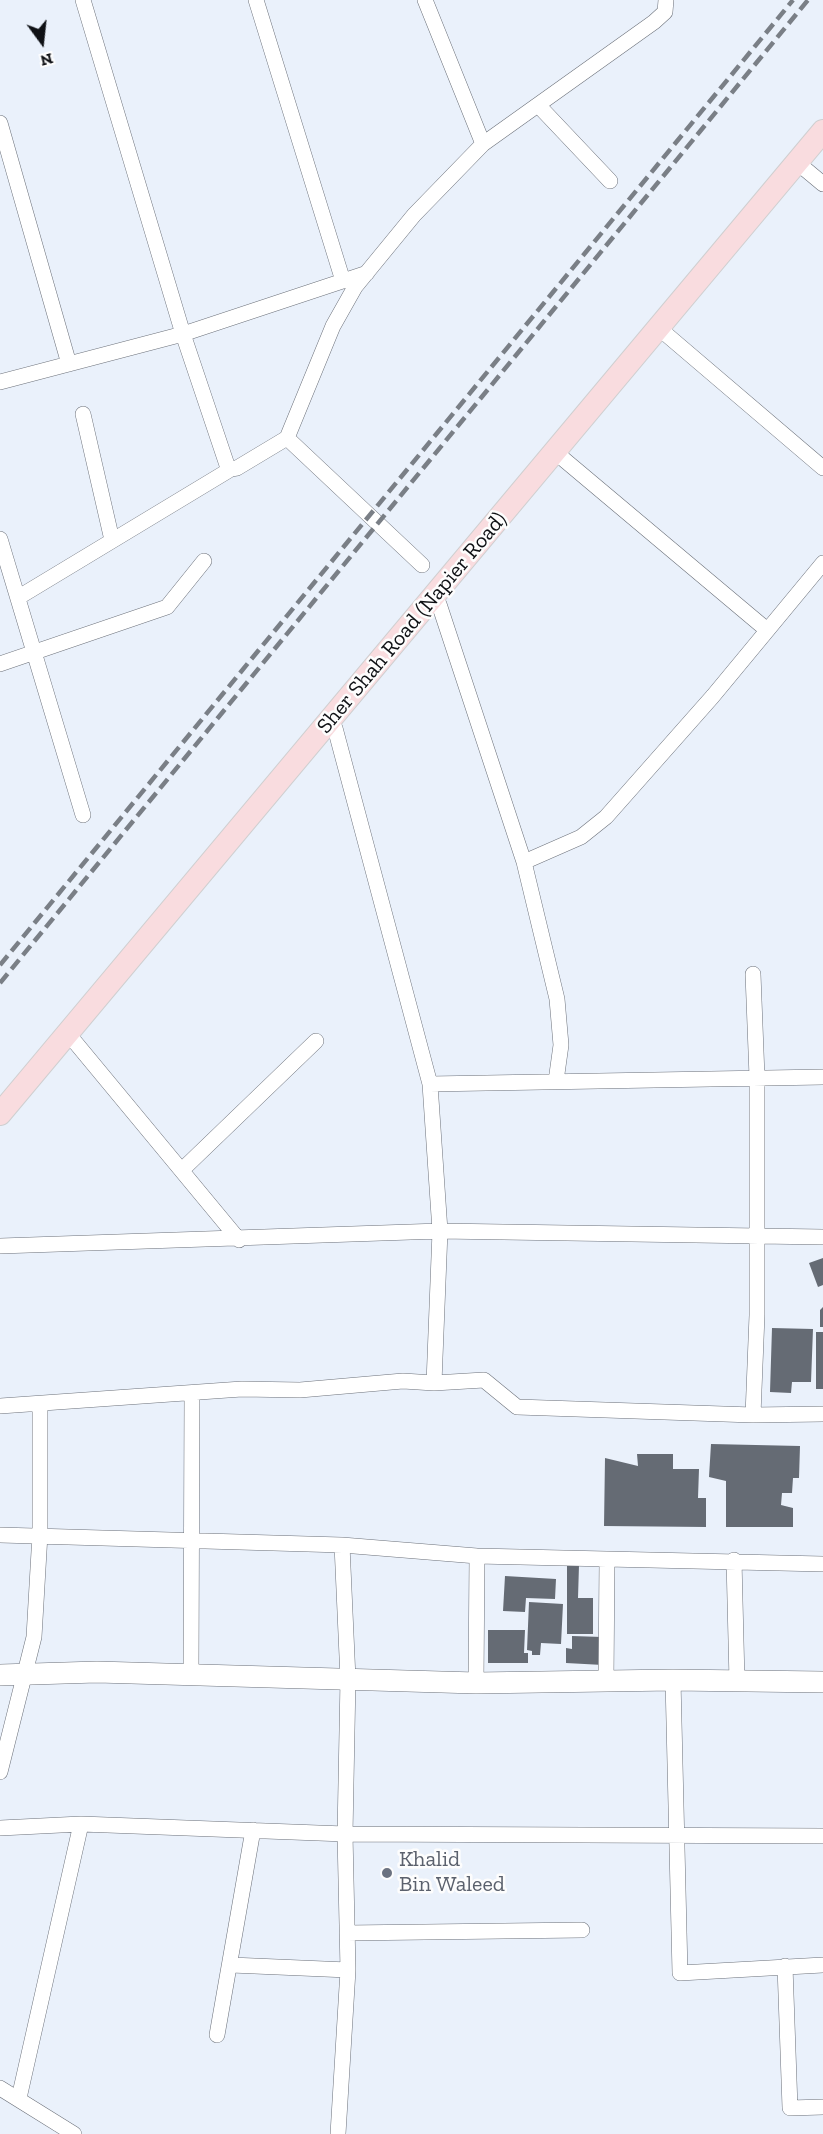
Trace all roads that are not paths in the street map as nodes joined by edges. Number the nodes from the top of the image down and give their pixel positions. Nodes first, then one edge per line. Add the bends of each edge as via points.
1 (83, 0) edge
2 (256, 0) edge
3 (425, 0) edge
4 (666, 0) edge
5 (538, 105) junction
6 (0, 123) edge
7 (823, 131) edge
8 (483, 144) junction
9 (805, 169) dead end
10 (610, 181) dead end
11 (823, 184) edge
12 (367, 273) junction
13 (343, 281) junction
14 (183, 334) junction
15 (667, 334) dead end
16 (69, 364) junction
17 (0, 382) edge
18 (83, 414) dead end
19 (287, 438) junction
20 (561, 457) dead end
21 (823, 468) edge
22 (231, 469) junction
23 (0, 539) edge
24 (112, 540) junction
25 (204, 561) dead end
26 (823, 562) edge
27 (422, 565) dead end
28 (20, 597) junction
29 (439, 604) dead end
30 (767, 630) junction
31 (35, 652) junction
32 (0, 664) edge
33 (335, 728) dead end
34 (83, 815) dead end
35 (524, 862) junction
36 (753, 974) dead end
37 (316, 1041) dead end
38 (75, 1042) dead end
39 (757, 1077) junction
40 (823, 1077) edge
41 (556, 1081) junction
42 (430, 1084) junction
43 (0, 1114) edge
44 (182, 1170) junction
45 (440, 1231) junction
46 (823, 1237) edge
47 (756, 1238) junction
48 (239, 1240) junction
49 (0, 1246) edge
50 (434, 1383) junction
51 (192, 1394) junction
52 (40, 1405) junction
53 (0, 1406) edge
54 (823, 1414) edge
55 (753, 1415) junction
56 (40, 1534) junction
57 (0, 1535) edge
58 (191, 1539) junction
59 (342, 1545) junction
60 (477, 1556) junction
61 (607, 1560) junction
62 (734, 1560) junction
63 (823, 1564) edge
64 (0, 1675) edge
65 (191, 1675) junction
66 (25, 1676) junction
67 (348, 1679) junction
68 (673, 1680) junction
69 (606, 1681) junction
70 (737, 1681) junction
71 (823, 1682) edge
72 (476, 1683) junction
73 (0, 1772) edge
74 (81, 1824) junction
75 (0, 1828) edge
76 (253, 1830) junction
77 (345, 1834) junction
78 (676, 1836) junction
79 (823, 1836) edge
80 (582, 1930) dead end
81 (347, 1933) junction
82 (231, 1965) junction
83 (823, 1965) edge
84 (785, 1966) junction
85 (348, 1970) junction
86 (217, 2035) dead end
87 (0, 2088) edge
88 (19, 2098) junction
89 (823, 2107) edge
90 (74, 2134) edge
91 (338, 2134) edge

1 - 14 street
2 - 13 street
3 - 8 street
4 - 5 street via 665,12 654,22
5 - 8 street
5 - 10 street
6 - 16 street
7 - 43 main road, Sher Shah Road (Napier Road)
8 - 12 street via 414,215
9 - 11 street
12 - 13 street
12 - 19 street via 333,326
13 - 14 street
14 - 16 street
14 - 22 street
15 - 21 street
16 - 17 street
18 - 24 street
19 - 22 street
19 - 27 street
20 - 30 street
22 - 24 street
23 - 28 street
24 - 28 street
25 - 31 street via 167,607
26 - 30 street
28 - 31 street
29 - 35 street
30 - 35 street via 606,817 581,837
31 - 32 street
31 - 34 street
33 - 42 street
35 - 41 street via 557,999 561,1046
36 - 39 street
37 - 44 street
38 - 44 street
39 - 40 street
39 - 41 street
39 - 47 street
41 - 42 street
42 - 45 street
44 - 48 street
45 - 47 street
45 - 48 street
45 - 50 street
46 - 47 street
47 - 55 street
48 - 49 street
50 - 51 street via 403,1381
50 - 55 street via 484,1380 517,1407
51 - 52 street
51 - 58 street
52 - 53 street
52 - 56 street
54 - 55 street
56 - 57 street
56 - 58 street
56 - 66 street via 34,1637
58 - 59 street
58 - 65 street
59 - 60 street
59 - 67 street
60 - 61 street
60 - 72 street
61 - 62 street
61 - 69 street
62 - 63 street
62 - 70 street
64 - 66 main road
65 - 66 main road via 97,1672
65 - 67 main road
66 - 73 street
67 - 72 main road
67 - 77 street
68 - 69 main road
68 - 70 main road
68 - 78 street
69 - 72 main road
70 - 71 main road
74 - 75 street
74 - 76 street
74 - 88 street
76 - 77 street
76 - 82 street
77 - 78 street
77 - 81 street
78 - 79 street
78 - 84 street via 680,1973
80 - 81 street
81 - 85 street
82 - 85 street
82 - 86 street
83 - 84 street
84 - 89 street via 790,2108
85 - 91 street
87 - 88 street
88 - 90 street

